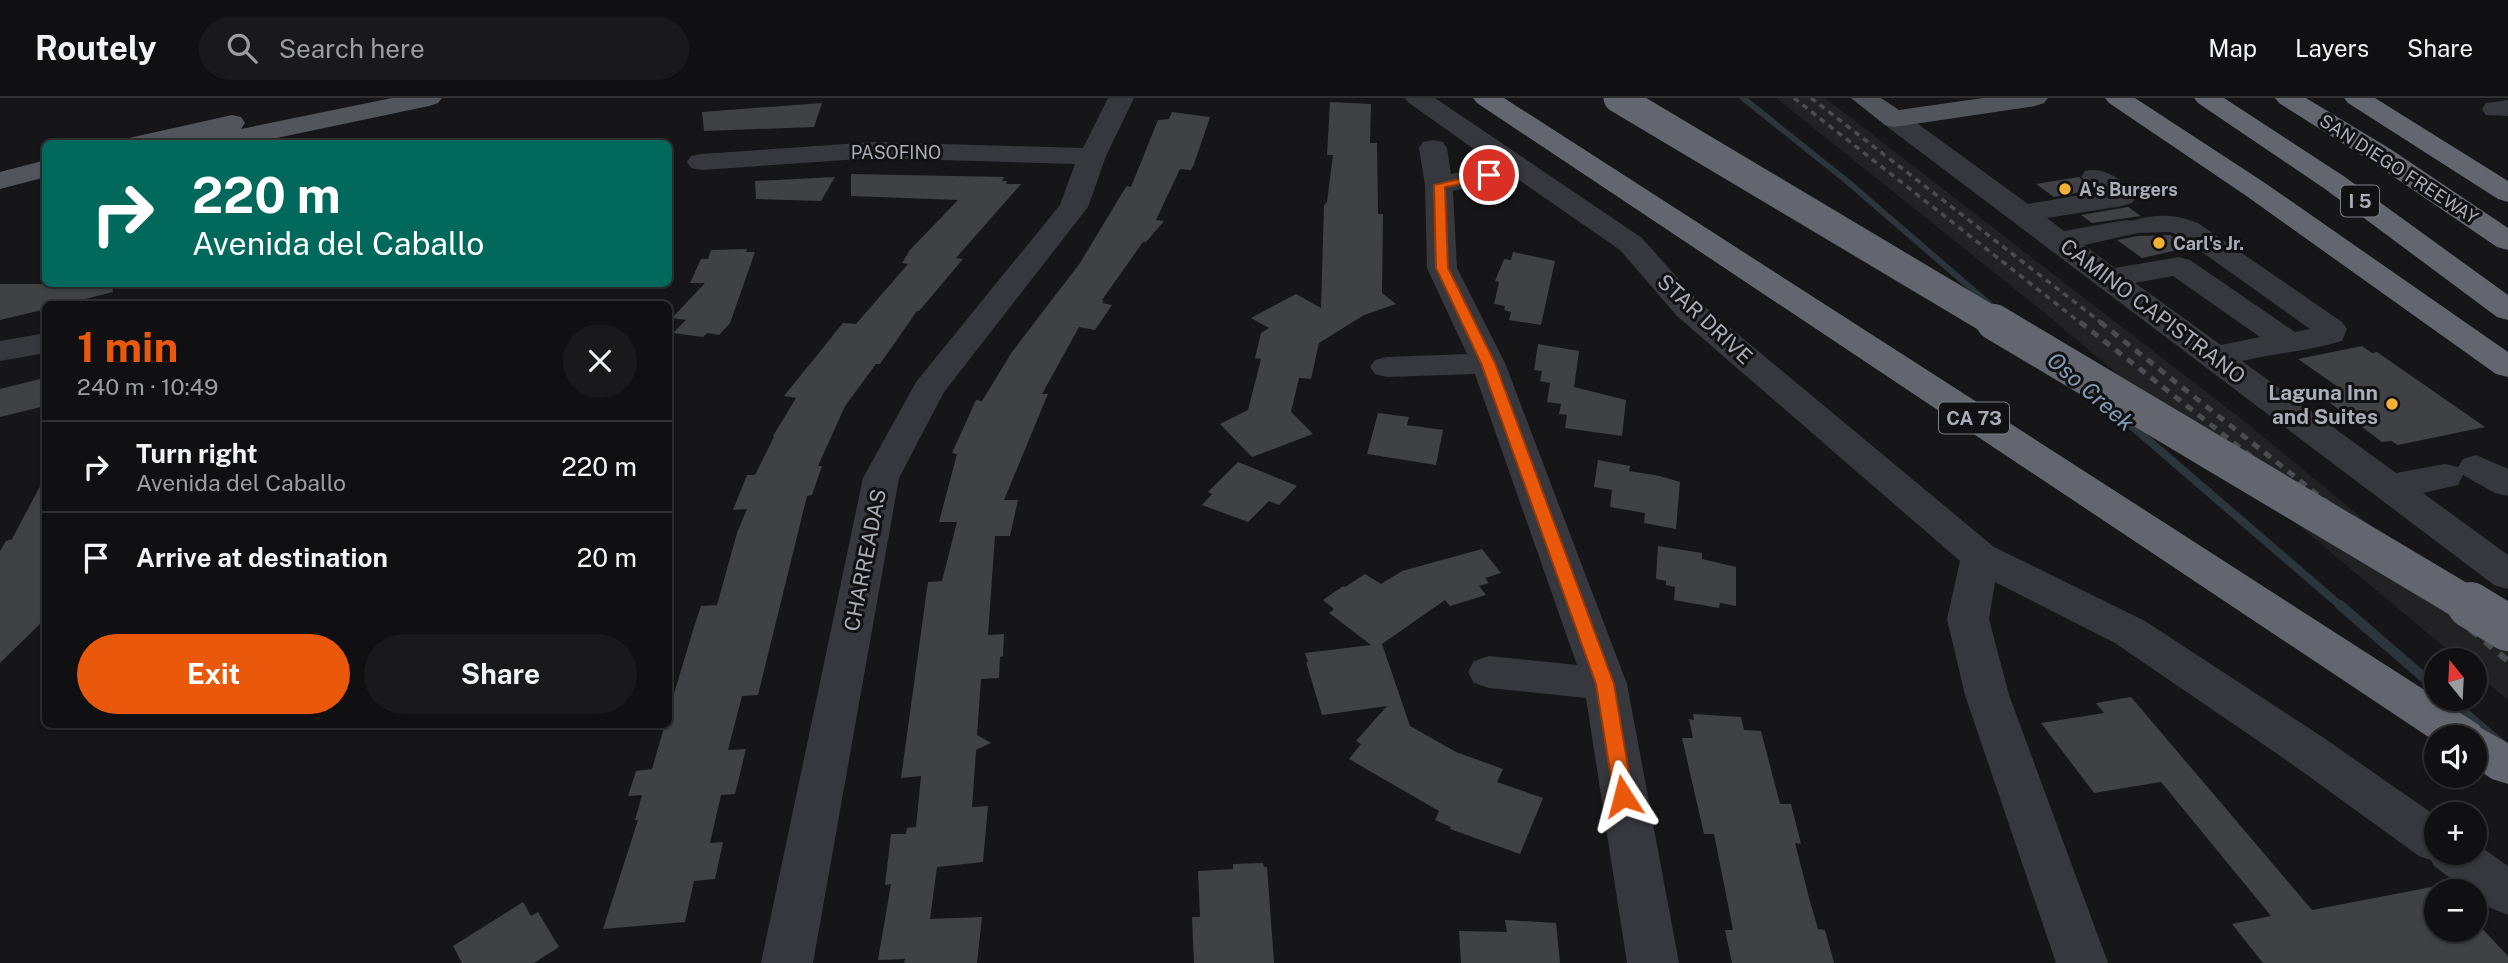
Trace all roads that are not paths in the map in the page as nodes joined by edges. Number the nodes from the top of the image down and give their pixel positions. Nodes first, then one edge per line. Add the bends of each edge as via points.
1 (351, 98) edge
2 (1121, 98) edge
3 (1418, 98) edge
4 (1486, 98) edge
5 (1618, 98) edge
6 (1864, 98) edge
7 (2035, 98) edge
8 (2118, 98) edge
9 (2207, 98) edge
10 (2288, 98) edge
11 (2357, 98) edge
12 (416, 99) edge
13 (1894, 119) junction
14 (157, 140) edge
15 (226, 140) edge
16 (1092, 156) junction
17 (701, 162) dead end
18 (1515, 166) junction
19 (42, 169) edge
20 (2095, 177) dead end
21 (0, 181) edge
22 (42, 186) edge
23 (2508, 193) edge
24 (0, 197) edge
25 (2022, 214) junction
26 (2059, 241) junction
27 (2508, 241) edge
28 (2109, 278) junction
29 (2508, 310) edge
30 (2285, 343) junction
31 (42, 344) edge
32 (0, 351) edge
33 (2214, 357) junction
34 (1488, 363) junction
35 (1387, 367) dead end
36 (2508, 367) edge
37 (2476, 476) edge
38 (2389, 487) junction
39 (1980, 557) junction
40 (2508, 575) edge
41 (2508, 628) edge
42 (1489, 672) dead end
43 (1605, 684) junction
44 (2445, 725) edge
45 (2487, 752) edge
46 (2508, 766) edge
47 (2424, 834) edge
48 (2469, 865) edge
49 (2508, 893) edge
50 (787, 963) edge
51 (1653, 963) edge
52 (2082, 963) edge

1 - 14 main road
2 - 16 street, CHARREADAS
3 - 18 street, STAR DRIVE
4 - 44 highway, CA 73
5 - 41 highway, bridge
6 - 13 main road, CAMINO CAPISTRANO
7 - 13 main road
8 - 36 highway
9 - 29 highway, I 5 via 2335,183
10 - 27 highway, SAN DIEGO FREEWAY / I 5
11 - 23 highway
12 - 15 main road
13 - 25 street, CAMINO CAPISTRANO
16 - 17 street, PASOFINO via 874,150
16 - 50 street, CHARREADAS via 1074,207 928,389 880,478
18 - 34 street via 1489,175 1436,167 1442,268
18 - 39 street, STAR DRIVE via 1631,244 1688,309
19 - 21 main road
20 - 25 street via 2122,197
22 - 24 main road
25 - 26 street, CAMINO CAPISTRANO
26 - 28 street, CAMINO CAPISTRANO
26 - 30 street via 2173,223 2188,229 2331,329 2329,334 2310,340
28 - 30 street via 2179,266
28 - 33 street, CAMINO CAPISTRANO
30 - 33 street
31 - 32 street
33 - 38 street, CAMINO CAPISTRANO
34 - 35 street
34 - 43 street
37 - 38 street
38 - 40 street, CAMINO CAPISTRANO
39 - 47 street, STAR DRIVE via 2130,632
39 - 52 street via 1968,619 1987,695
42 - 43 street
43 - 51 street
45 - 46 highway
48 - 49 street

